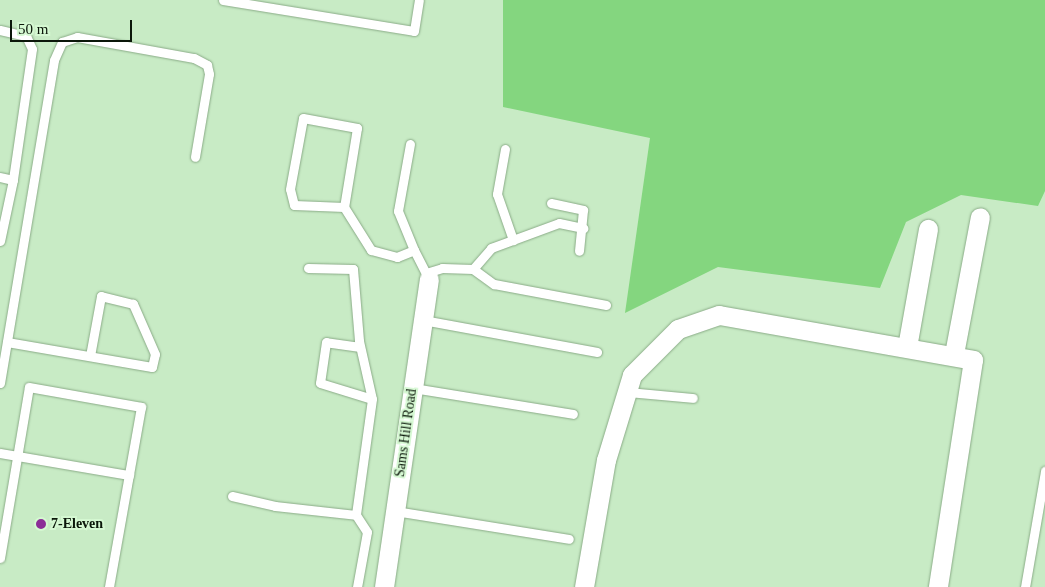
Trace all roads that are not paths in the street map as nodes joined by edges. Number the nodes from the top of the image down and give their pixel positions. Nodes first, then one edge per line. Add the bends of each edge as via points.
1 (223, 0) edge
2 (419, 0) edge
3 (0, 30) edge
4 (410, 144) dead end
5 (505, 148) dead end
6 (195, 157) dead end
7 (0, 178) edge
8 (13, 180) junction
9 (550, 203) dead end
10 (344, 207) junction
11 (980, 218) dead end
12 (583, 228) junction
13 (928, 229) dead end
14 (514, 240) junction
15 (0, 241) edge
16 (414, 250) junction
17 (579, 250) dead end
18 (308, 268) dead end
19 (474, 269) junction
20 (427, 276) junction
21 (606, 305) dead end
22 (422, 320) junction
23 (7, 342) junction
24 (360, 347) junction
25 (907, 347) junction
26 (597, 352) dead end
27 (954, 354) junction
28 (90, 356) junction
29 (0, 383) edge
30 (413, 388) junction
31 (627, 392) junction
32 (693, 398) dead end
33 (372, 399) junction
34 (573, 414) dead end
35 (0, 453) edge
36 (17, 456) junction
37 (1045, 472) edge
38 (129, 475) junction
39 (232, 496) dead end
40 (395, 511) junction
41 (356, 514) junction
42 (569, 539) dead end
43 (0, 558) edge
44 (109, 587) edge
45 (357, 587) edge
46 (384, 587) edge
47 (584, 587) edge
48 (938, 587) edge
49 (1025, 587) edge

1 - 2 lane via 414,31
3 - 8 lane via 26,36 32,49
4 - 16 lane via 398,211
5 - 14 lane via 497,194
6 - 23 lane via 209,74 207,65 194,58 76,37 62,42 54,60
7 - 8 lane
8 - 15 lane
9 - 12 lane via 583,210
10 - 10 lane via 357,128 303,118 290,189 294,205
10 - 16 lane via 372,250 397,257
11 - 27 street
12 - 14 lane via 560,223
12 - 17 lane
13 - 25 street
14 - 19 lane via 491,248
16 - 20 lane
18 - 24 lane via 353,269
19 - 20 lane via 442,268
19 - 21 lane via 494,284
20 - 22 street, Sams Hill Road
22 - 26 lane
22 - 30 street, Sams Hill Road
23 - 28 lane
23 - 29 lane
24 - 33 lane
24 - 33 lane via 326,342 320,383
25 - 27 street
25 - 31 street via 719,315 678,329 632,375
27 - 48 street via 973,360
28 - 28 lane via 152,367 155,354 133,304 101,296
30 - 34 lane
30 - 40 street, Sams Hill Road
31 - 32 lane
31 - 47 street via 606,460
33 - 41 lane
35 - 36 lane
36 - 38 lane
36 - 38 lane via 29,387 141,407
36 - 43 lane
37 - 49 lane
38 - 44 lane
39 - 41 lane via 276,506
40 - 42 lane
40 - 46 street, Sams Hill Road
41 - 45 lane via 367,532

